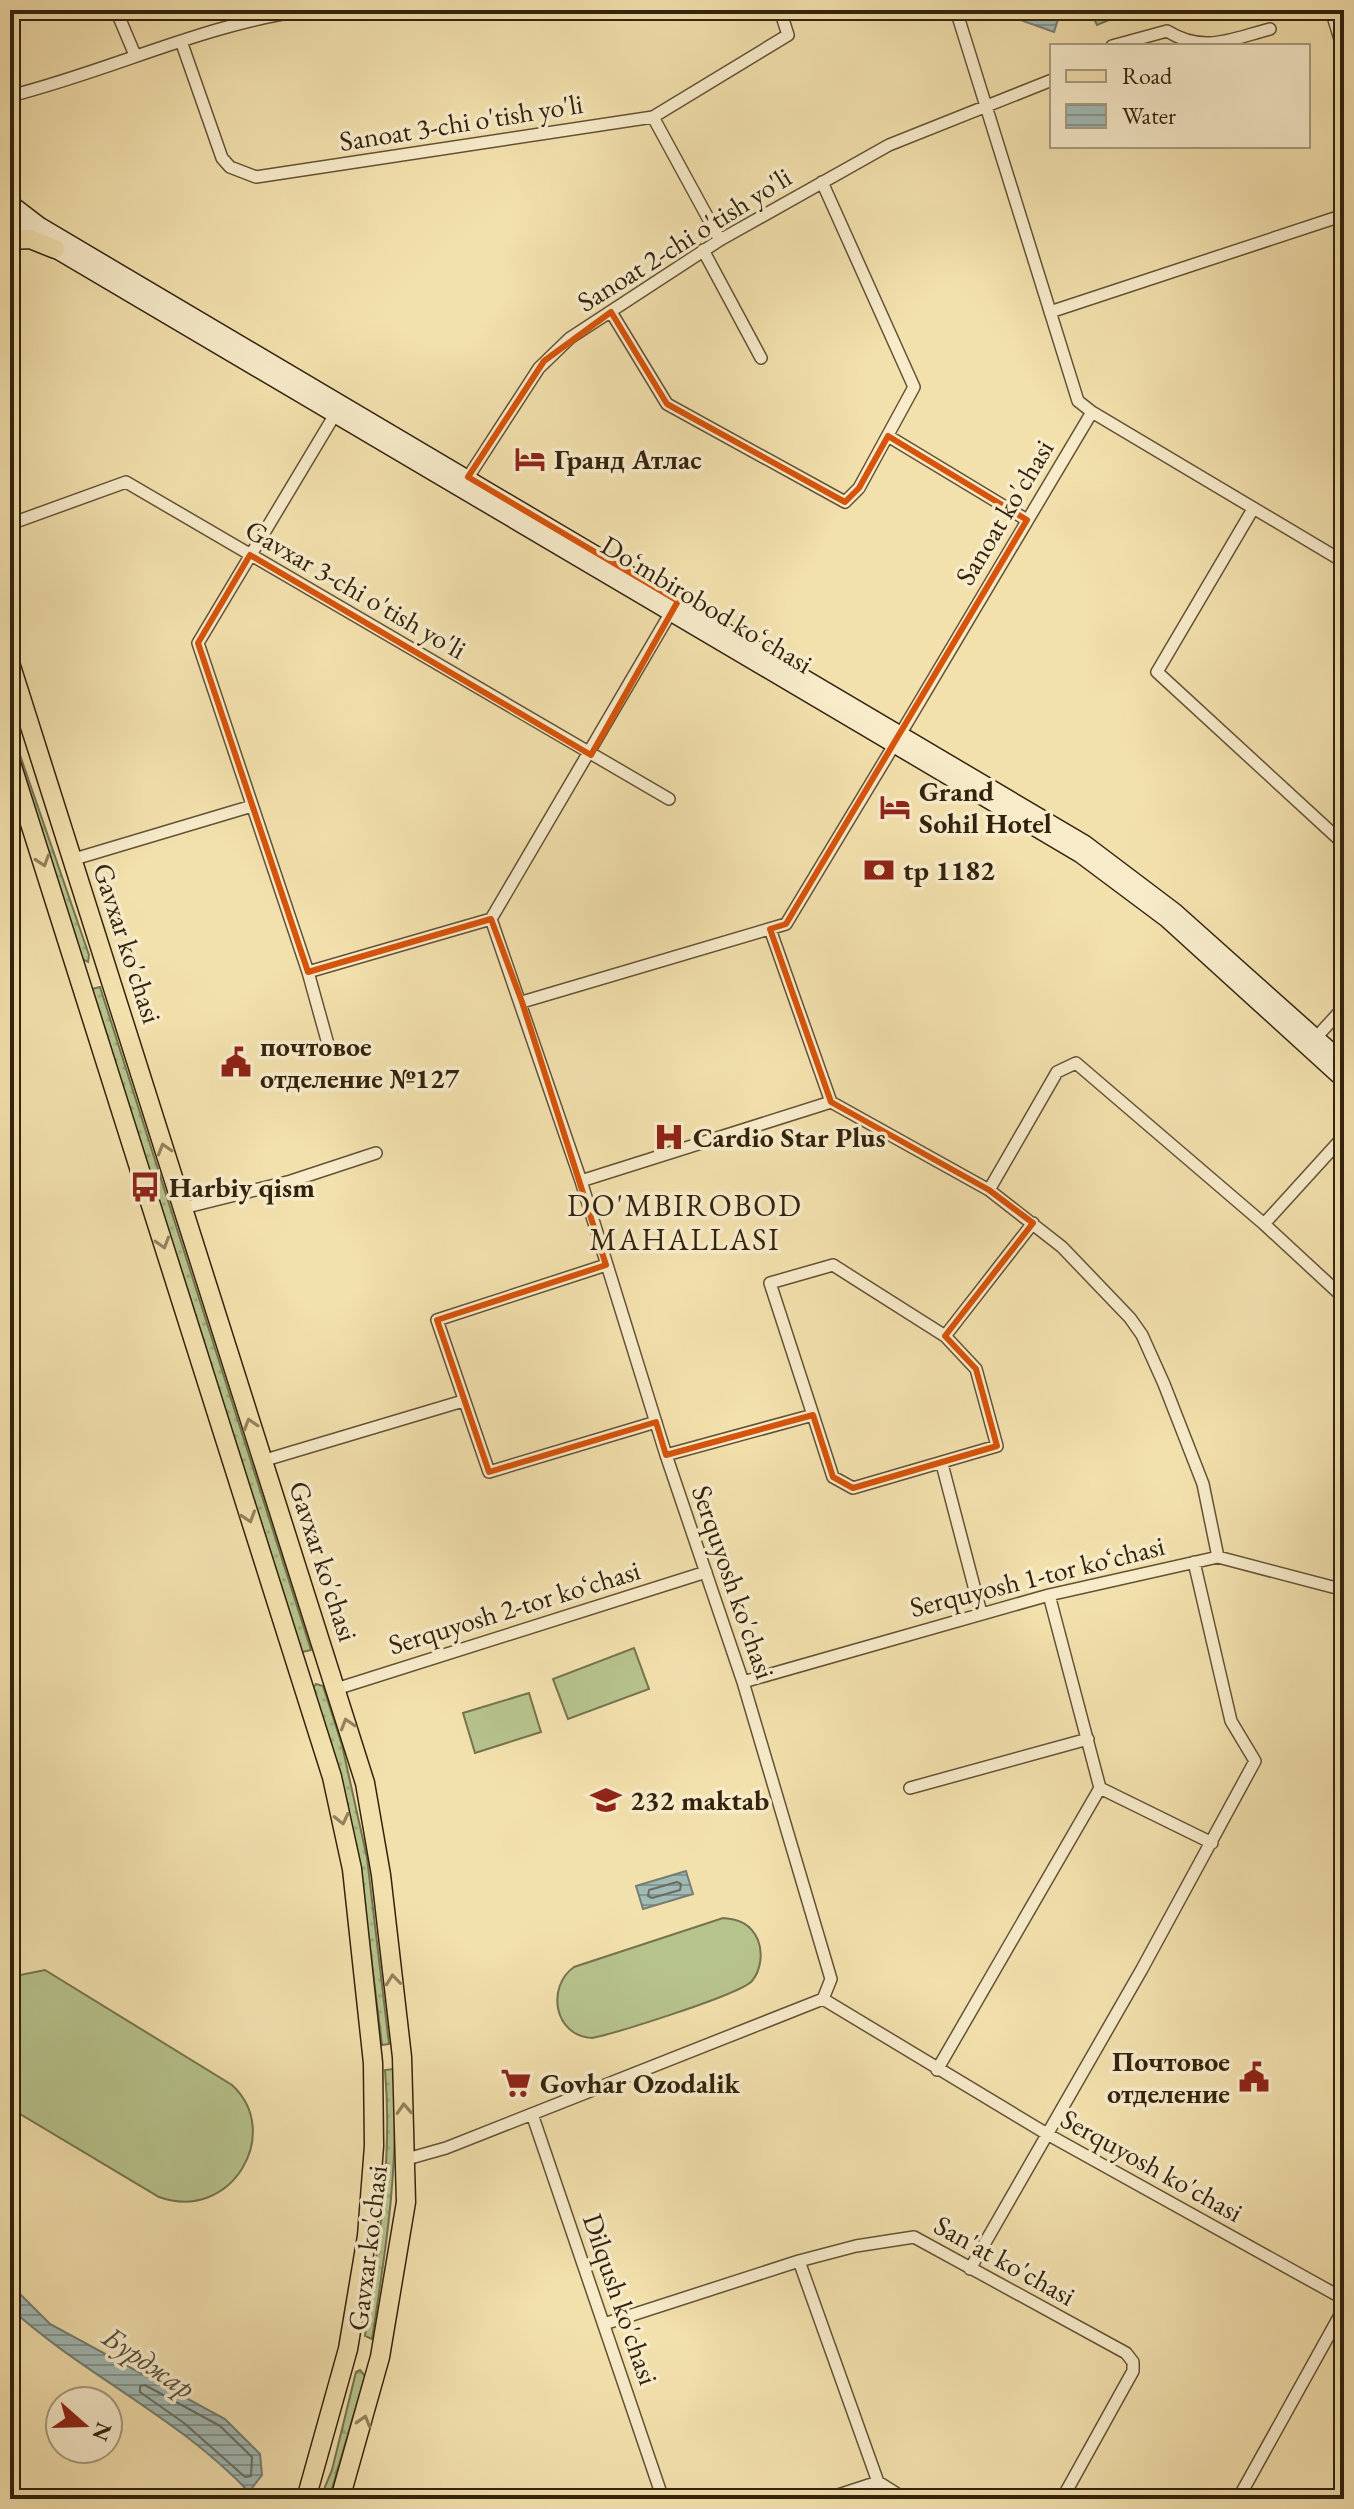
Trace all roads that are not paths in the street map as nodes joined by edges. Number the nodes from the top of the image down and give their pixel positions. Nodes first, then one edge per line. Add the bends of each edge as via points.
1 (116, 10) edge
2 (307, 10) edge
3 (780, 10) edge
4 (956, 10) edge
5 (1331, 10) edge
6 (1270, 29) dead end
7 (181, 41) junction
8 (1119, 44) edge
9 (1195, 44) edge
10 (1205, 44) edge
11 (1344, 52) edge
12 (135, 55) junction
13 (1050, 81) edge
14 (10, 96) edge
15 (989, 105) junction
16 (653, 117) junction
17 (822, 182) junction
18 (10, 203) edge
19 (1344, 215) edge
20 (10, 218) edge
21 (10, 240) edge
22 (720, 240) junction
23 (55, 249) junction
24 (703, 250) junction
25 (611, 312) junction
26 (1050, 312) junction
27 (761, 358) dead end
28 (338, 409) junction
29 (1092, 412) junction
30 (888, 436) junction
31 (464, 483) junction
32 (1253, 509) junction
33 (1027, 520) junction
34 (10, 524) edge
35 (250, 555) junction
36 (1344, 562) edge
37 (674, 607) junction
38 (10, 663) edge
39 (898, 739) junction
40 (591, 755) junction
41 (10, 760) edge
42 (669, 799) dead end
43 (252, 806) junction
44 (1344, 844) edge
45 (71, 860) junction
46 (491, 919) junction
47 (770, 929) junction
48 (109, 971) junction
49 (308, 972) junction
50 (81, 981) junction
51 (522, 1002) junction
52 (1344, 1007) edge
53 (1312, 1042) junction
54 (328, 1044) dead end
55 (1344, 1063) edge
56 (1344, 1080) edge
57 (831, 1102) junction
58 (1344, 1136) edge
59 (376, 1153) dead end
60 (581, 1181) junction
61 (989, 1190) junction
62 (183, 1208) junction
63 (1033, 1223) junction
64 (1264, 1224) junction
65 (606, 1265) junction
66 (1344, 1298) edge
67 (945, 1336) junction
68 (463, 1401) junction
69 (813, 1415) junction
70 (656, 1422) junction
71 (666, 1455) junction
72 (262, 1461) junction
73 (942, 1464) junction
74 (1218, 1557) junction
75 (1194, 1562) junction
76 (706, 1572) junction
77 (1344, 1590) edge
78 (1049, 1595) junction
79 (981, 1613) junction
80 (326, 1657) junction
81 (297, 1667) junction
82 (743, 1682) junction
83 (336, 1689) junction
84 (1088, 1739) junction
85 (910, 1788) dead end
86 (1100, 1788) junction
87 (1212, 1843) junction
88 (823, 1999) junction
89 (402, 2057) junction
90 (373, 2063) junction
91 (937, 2070) junction
92 (532, 2114) junction
93 (1047, 2134) junction
94 (407, 2159) junction
95 (799, 2261) junction
96 (970, 2269) junction
97 (1344, 2299) edge
98 (1344, 2308) edge
99 (604, 2324) junction
100 (348, 2349) junction
101 (380, 2357) junction
102 (878, 2482) junction
103 (308, 2492) edge
104 (341, 2497) edge
105 (663, 2499) edge
106 (826, 2499) edge
107 (905, 2499) edge
108 (1062, 2499) edge
109 (1238, 2499) edge

1 - 12 street
2 - 7 street
3 - 16 street, Sanoat 3-chi o'tish yo'li via 788,35
4 - 15 street
5 - 11 street
6 - 10 street
7 - 12 street
7 - 16 street, Sanoat 3-chi o'tish yo'li via 222,158 256,177
8 - 9 street via 1167,31
12 - 14 street
13 - 15 street, Sanoat 2-chi o'tish yo'li
15 - 17 street, Sanoat 2-chi o'tish yo'li via 889,145
15 - 26 street
16 - 22 street
17 - 22 street, Sanoat 2-chi o'tish yo'li
17 - 30 street via 914,387
18 - 28 main road, Doʻmbirobod koʻchasi
19 - 26 street
20 - 23 main road, Doʻmbirobod koʻchasi
21 - 23 main road via 30,239
22 - 24 street, Sanoat 2-chi o'tish yo'li
23 - 28 main road, Doʻmbirobod koʻchasi
24 - 25 street, Sanoat 2-chi o'tish yo'li
24 - 27 street
25 - 30 street via 667,404 845,502 859,488
25 - 31 street, Sanoat 2-chi o'tish yo'li via 544,361
26 - 29 street via 1078,401
28 - 31 main road, Doʻmbirobod koʻchasi
28 - 35 street
29 - 32 street
29 - 33 street, Sanoat ko'chasi
30 - 33 street
31 - 37 main road, Doʻmbirobod koʻchasi
32 - 36 street
32 - 44 street via 1157,672
33 - 39 street, Sanoat ko'chasi
34 - 35 street, Gavxar 3-chi o'tish yo'li via 126,482
35 - 40 street, Gavxar 3-chi o'tish yo'li
35 - 43 street via 198,643
37 - 39 main road, Doʻmbirobod koʻchasi
37 - 40 street
38 - 45 main road, Gavxar ko'chasi
39 - 47 street, Sanoat ko'chasi via 786,924
39 - 53 main road, Doʻmbirobod koʻchasi via 1111,876
40 - 42 street, Gavxar 3-chi o'tish yo'li
40 - 46 street
41 -> 50 main road, Gavxar ko'chasi
43 - 45 street
43 - 49 street
45 - 48 main road, Gavxar ko'chasi
46 - 49 street
46 - 51 street, Serquyosh ko'chasi
47 - 51 street
47 - 57 street
48 - 50 main road
62 -> 48 main road, Gavxar ko'chasi
49 - 54 street
50 -> 81 main road, Gavxar ko'chasi
51 - 60 street, Serquyosh ko'chasi
52 - 53 street
53 - 55 main road, Doʻmbirobod koʻchasi
53 - 56 main road, Doʻmbirobod koʻchasi
57 - 60 street
57 - 61 street
58 - 64 street
59 - 62 street
60 - 65 street, Serquyosh ko'chasi
61 - 63 street
61 - 64 street via 1057,1072 1076,1063
72 -> 62 main road, Gavxar ko'chasi
63 - 67 street
63 - 74 street via 1086,1270 1142,1335 1203,1484
64 - 66 street
65 - 68 street via 437,1320
65 - 70 street, Serquyosh ko'chasi
67 - 69 street via 833,1265 770,1283
67 - 73 street via 976,1369 997,1446
68 - 70 street via 489,1472
68 - 72 street
69 - 71 street
69 - 73 street via 833,1477 847,1487
70 - 71 street, Serquyosh ko'chasi
71 - 76 street, Serquyosh ko'chasi
72 - 80 main road, Gavxar ko'chasi
73 - 79 street
74 - 75 street, Serquyosh 1-tor koʻchasi
74 - 77 street, Serquyosh 1-tor koʻchasi
75 - 78 street, Serquyosh 1-tor koʻchasi
75 - 87 street via 1231,1721 1255,1761
76 - 82 street, Serquyosh ko'chasi
76 - 83 street, Serquyosh 2-tor koʻchasi
78 - 79 street, Serquyosh 1-tor koʻchasi
78 - 84 street
79 - 82 street, Serquyosh 1-tor koʻchasi
80 - 81 main road via 315,1672
80 - 83 main road, Gavxar ko'chasi
81 -> 90 main road, Gavxar ko'chasi via 332,1777 352,1869
82 - 88 street, Serquyosh ko'chasi via 831,1979
89 -> 83 main road, Gavxar ko'chasi via 375,1829
84 - 85 street
84 - 86 street
86 - 87 street
86 - 91 street
87 - 93 street
88 - 91 street, Serquyosh ko'chasi
88 - 92 street
89 - 90 main road
94 -> 89 main road, Gavxar ko'chasi
90 - 100 main road, Gavxar ko'chasi via 372,2191
91 - 93 street, Serquyosh ko'chasi
92 - 94 street
92 - 99 street, Dilqush ko'chasi
93 - 96 street
93 - 97 street, Serquyosh ko'chasi
94 - 101 main road, Gavxar ko'chasi via 401,2244
95 - 96 street, San'at ko'chasi via 914,2237
95 - 99 street, San'at ko'chasi
95 - 102 street
96 - 108 street, San'at ko'chasi via 1126,2353 1133,2362 1133,2371
98 - 109 street
99 - 105 street, Dilqush ko'chasi
100 - 101 main road
100 - 103 main road, Gavxar ko'chasi
104 -> 101 main road, Gavxar ko'chasi
102 - 106 street
102 - 107 street

